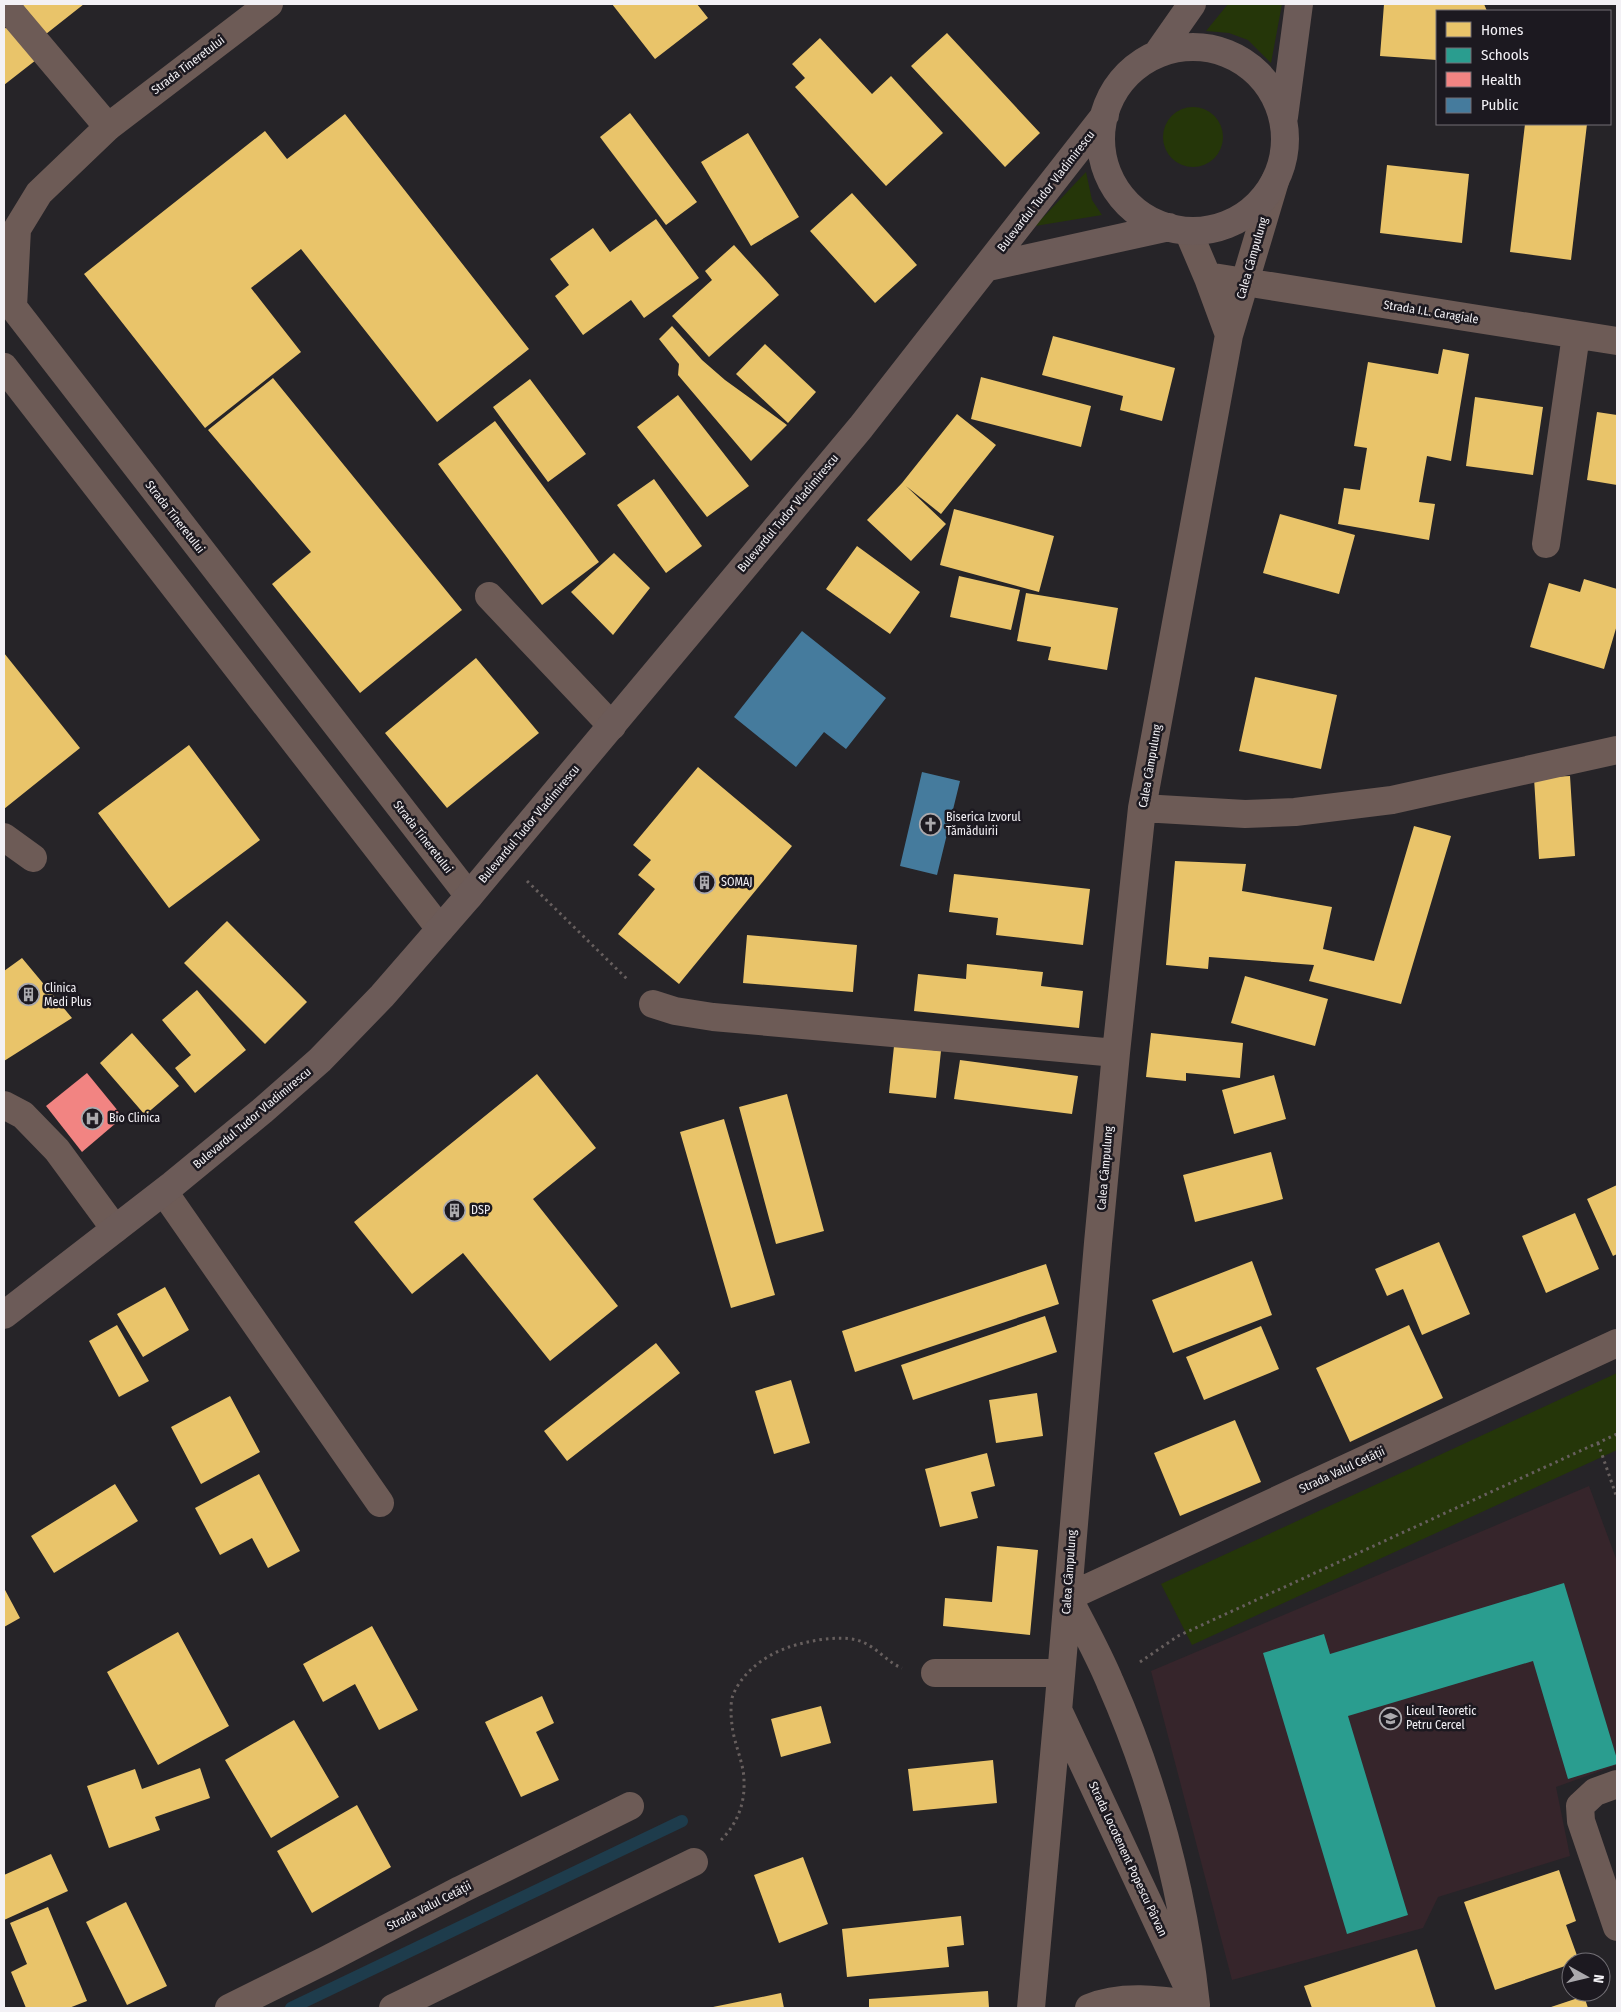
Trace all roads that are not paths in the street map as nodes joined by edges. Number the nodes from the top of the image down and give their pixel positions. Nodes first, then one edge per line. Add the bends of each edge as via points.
1 (4, 4) edge
2 (269, 4) edge
3 (1192, 4) edge
4 (1299, 4) edge
5 (1157, 54) junction
6 (1105, 115) junction
7 (1284, 119) junction
8 (108, 127) junction
9 (1275, 181) junction
10 (1178, 229) junction
11 (988, 267) junction
12 (1207, 276) junction
13 (1245, 282) junction
14 (8, 312) edge
15 (1229, 335) junction
16 (1576, 335) junction
17 (1617, 341) edge
18 (4, 367) edge
19 (1546, 544) dead end
20 (489, 596) dead end
21 (612, 726) junction
22 (1617, 750) edge
23 (1142, 808) junction
24 (4, 837) edge
25 (34, 858) dead end
26 (469, 896) junction
27 (440, 929) junction
28 (653, 1004) road end
29 (1116, 1053) junction
30 (4, 1105) edge
31 (164, 1192) junction
32 (115, 1229) junction
33 (4, 1315) edge
34 (1617, 1343) edge
35 (380, 1503) dead end
36 (1068, 1597) junction
37 (935, 1673) road end
38 (1061, 1673) junction
39 (1058, 1711) junction
40 (1617, 1784) edge
41 (630, 1806) dead end
42 (694, 1862) road end
43 (1617, 1927) edge
44 (1196, 2006) edge
45 (229, 2008) edge
46 (393, 2008) edge
47 (1031, 2008) edge
48 (1090, 2008) edge

1 - 8 street
2 - 8 street, Strada Tineretului
3 - 5 main road
4 - 7 main road
5 - 6 main road via 1125,76
5 - 7 main road via 1192,46 1233,55 1262,76 1273,91
6 - 10 main road via 1101,144 1106,169 1120,195 1150,220
6 - 11 main road, Bulevardul Tudor Vladimirescu
7 - 9 main road, Bulevardul Tudor Vladimirescu via 1286,143
8 - 14 street, Strada Tineretului via 39,193 17,229
9 - 10 main road, Bulevardul Tudor Vladimirescu via 1260,202 1239,219 1214,228
9 - 13 street, Calea Câmpulung
10 - 11 main road, Bulevardul Tudor Vladimirescu
10 - 12 street, Calea Câmpulung
11 - 21 main road, Bulevardul Tudor Vladimirescu via 861,427
12 - 13 street, Strada I.L. Caragiale
12 - 15 street, Calea Câmpulung
13 - 15 street, Calea Câmpulung
13 - 16 street, Strada I.L. Caragiale
14 - 26 street, Strada Tineretului
15 - 23 street, Calea Câmpulung
16 - 17 street, Strada I.L. Caragiale
16 - 19 street
18 - 27 street
20 - 21 street
21 - 26 main road, Bulevardul Tudor Vladimirescu
22 - 23 street via 1392,800 1305,811 1245,814
23 - 29 street, Calea Câmpulung
24 - 25 street
26 - 27 main road, Bulevardul Tudor Vladimirescu
27 - 31 main road, Bulevardul Tudor Vladimirescu via 320,1060
28 - 29 street via 713,1017
29 - 36 street, Calea Câmpulung
30 - 32 street via 23,1115 57,1150
31 - 32 main road, Bulevardul Tudor Vladimirescu
31 - 35 street
32 - 33 main road, Bulevardul Tudor Vladimirescu
34 - 36 street, Strada Valul Cetății
36 - 38 street, Calea Câmpulung
36 - 44 street via 1110,1682 1144,1773 1182,1910
37 - 38 street
38 - 39 street, Calea Câmpulung
39 - 44 street, Strada Locotenent Popescu Pârvan
39 - 47 street, Calea Câmpulung
40 - 43 street via 1595,1792 1580,1806 1581,1822
41 - 45 street, Strada Valul Cetății
42 - 46 street
44 - 48 street via 1158,2000 1122,2000

